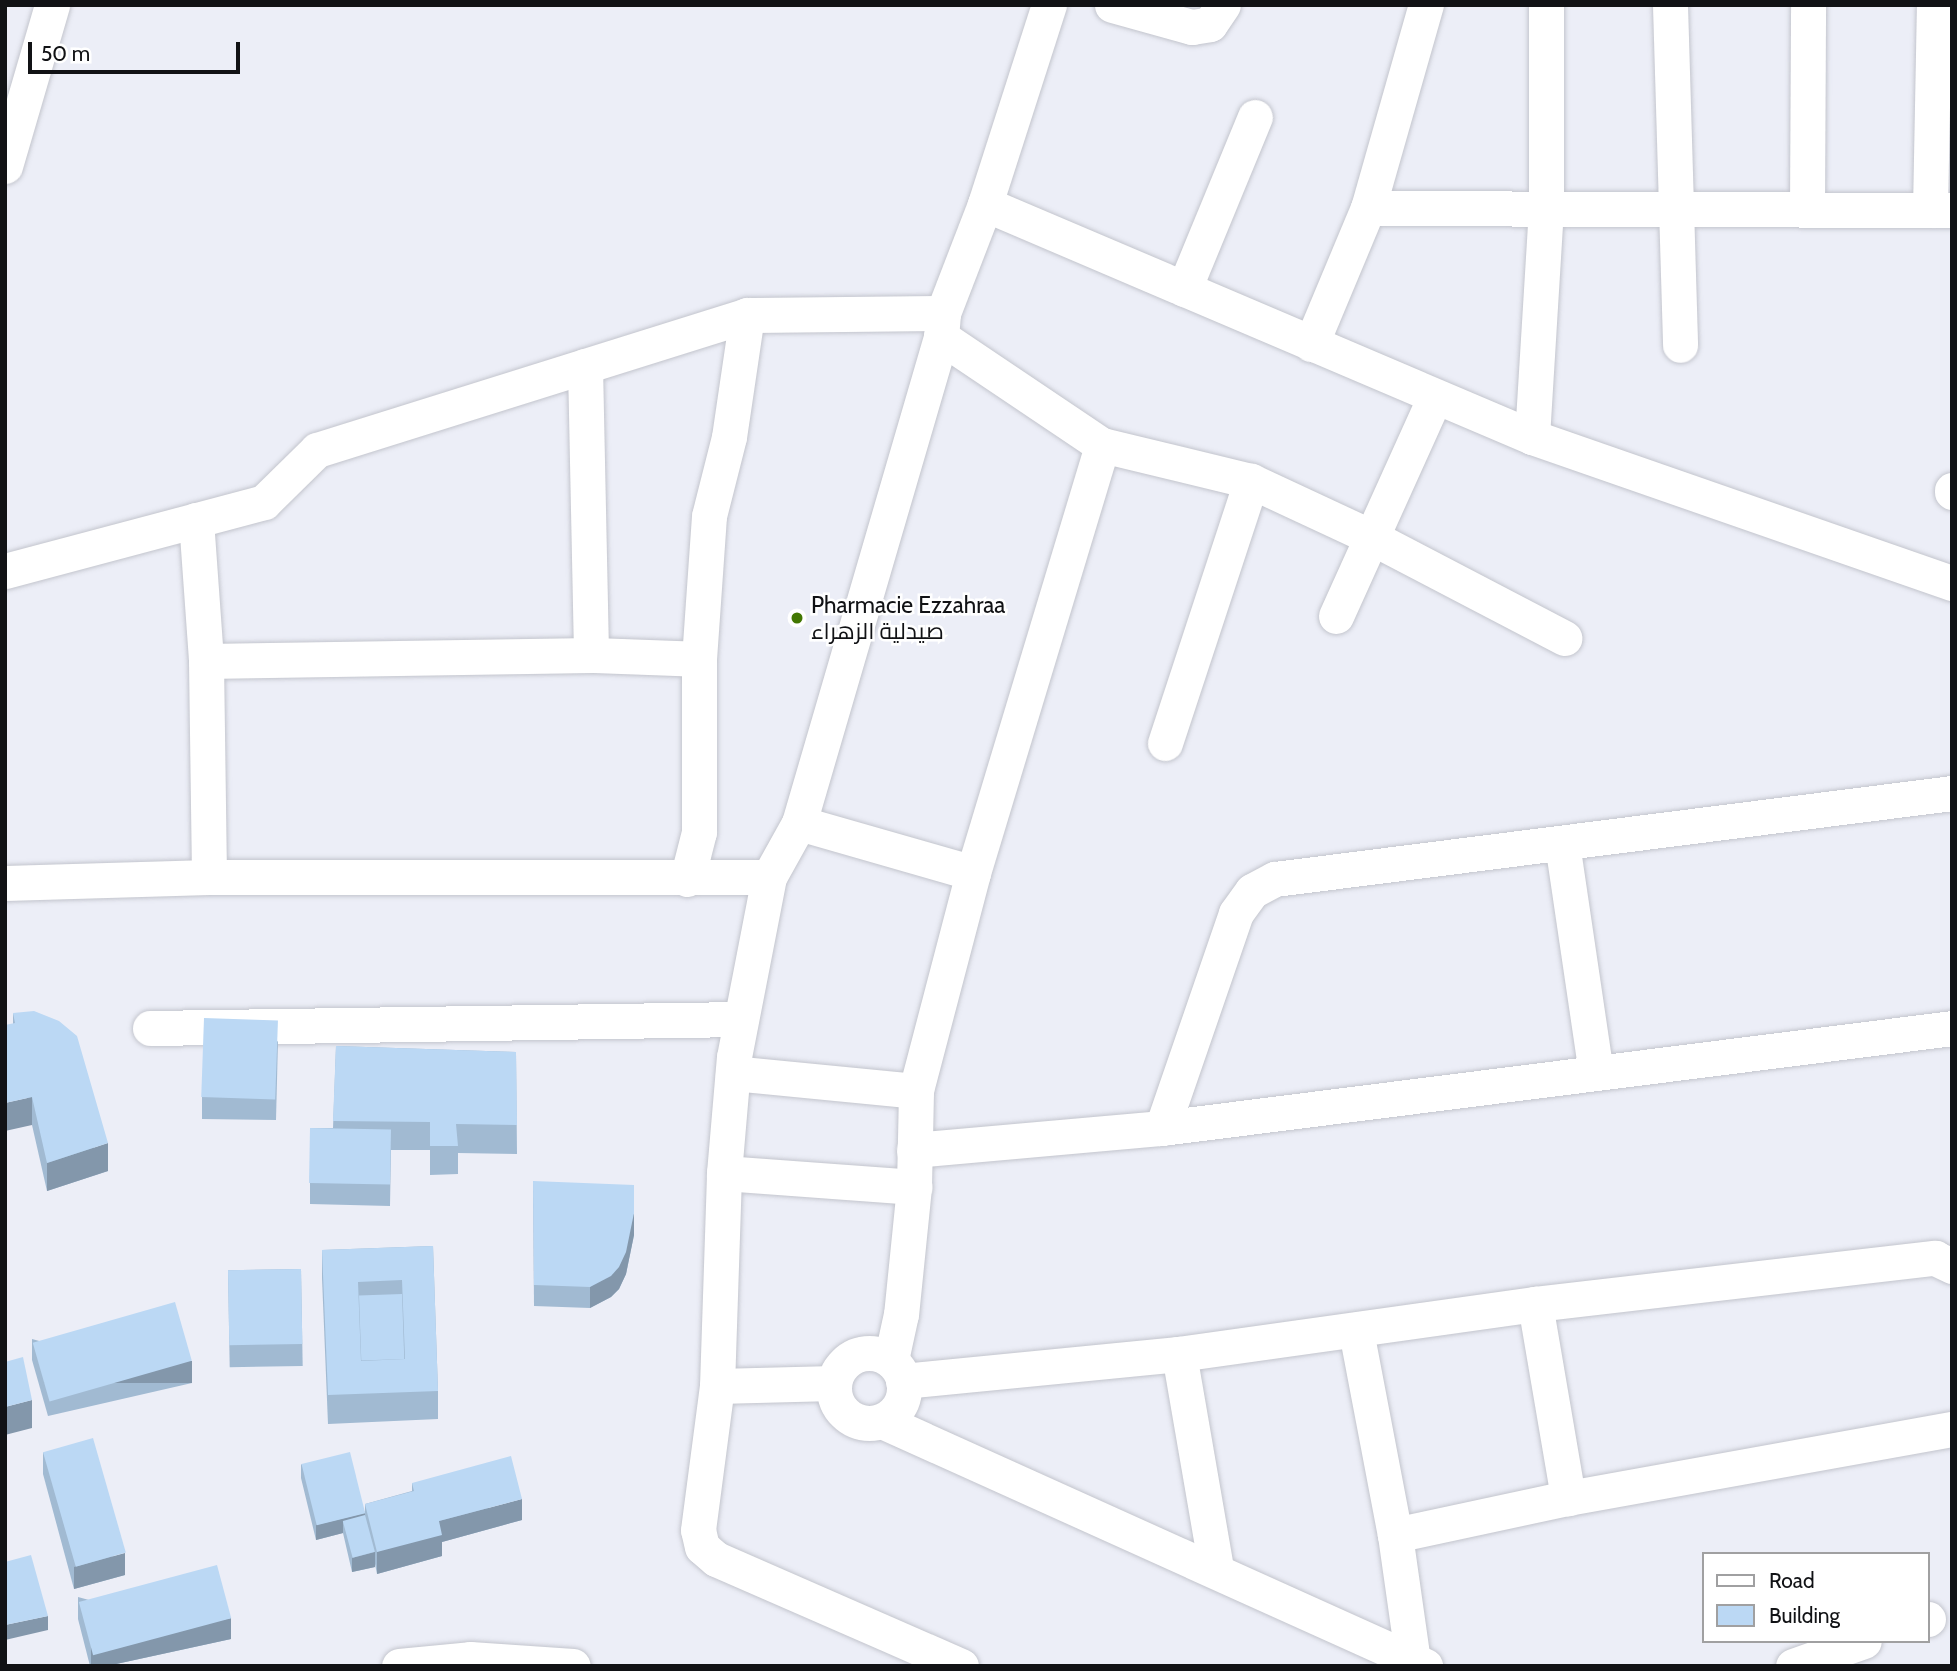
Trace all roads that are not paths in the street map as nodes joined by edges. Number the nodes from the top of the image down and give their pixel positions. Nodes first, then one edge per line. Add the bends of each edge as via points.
1 (52, 5) edge
2 (1049, 5) edge
3 (1112, 5) edge
4 (1223, 5) edge
5 (1426, 5) edge
6 (1546, 5) edge
7 (1670, 5) edge
8 (1808, 5) edge
9 (1934, 5) edge
10 (1255, 117) dead end
11 (5, 166) edge
12 (985, 204) junction
13 (1368, 208) junction
14 (1676, 208) junction
15 (1546, 210) junction
16 (1807, 210) junction
17 (1941, 210) edge
18 (1184, 289) junction
19 (747, 315) junction
20 (942, 326) junction
21 (1311, 344) junction
22 (1680, 345) dead end
23 (585, 366) junction
24 (1435, 397) junction
25 (1531, 438) junction
26 (1102, 445) junction
27 (1251, 481) junction
28 (196, 520) junction
29 (1373, 538) junction
30 (5, 571) edge
31 (1952, 583) edge
32 (1336, 617) dead end
33 (1564, 638) dead end
34 (591, 655) junction
35 (699, 659) junction
36 (206, 661) junction
37 (1165, 743) dead end
38 (1952, 793) edge
39 (799, 823) junction
40 (1562, 843) junction
41 (973, 873) junction
42 (209, 877) junction
43 (769, 877) junction
44 (687, 879) junction
45 (5, 883) edge
46 (740, 1019) junction
47 (150, 1028) dead end
48 (1952, 1028) edge
49 (733, 1073) junction
50 (1596, 1073) junction
51 (916, 1091) junction
52 (1162, 1128) junction
53 (914, 1150) junction
54 (724, 1172) junction
55 (914, 1187) junction
56 (1952, 1266) edge
57 (1535, 1304) junction
58 (1356, 1331) junction
59 (1180, 1354) junction
60 (897, 1371) junction
61 (834, 1383) junction
62 (717, 1385) junction
63 (881, 1421) junction
64 (1952, 1429) edge
65 (1568, 1497) junction
66 (1395, 1535) junction
67 (1216, 1569) junction
68 (1858, 1643) edge
69 (1416, 1664) edge
70 (399, 1666) edge
71 (573, 1666) edge
72 (961, 1666) edge
73 (1793, 1666) edge

1 - 11 street
2 - 12 street
3 - 4 street via 1192,27 1210,24
5 - 13 street
6 - 15 street
7 - 14 street
8 - 16 street
9 - 17 street
10 - 18 street
12 - 18 street
12 - 20 street
13 - 15 street
13 - 21 street
14 - 15 street
14 - 16 street
14 - 22 street
15 - 25 street
16 - 17 street
18 - 21 street
19 - 20 street
19 - 23 street
19 - 35 street via 730,438 709,516
20 - 26 street
20 - 39 street
21 - 24 street
23 - 28 street via 317,450 264,502
23 - 34 street
24 - 25 street
24 - 29 street
25 - 31 street
26 - 27 street
26 - 41 street
27 - 29 street
27 - 37 street
28 - 30 street
28 - 36 street
29 - 32 street
29 - 33 street
34 - 35 street
34 - 36 street
35 - 44 street via 699,832
36 - 42 street
38 - 40 street
39 - 41 street
39 - 43 street
40 - 50 street
40 - 52 street via 1275,880 1252,891 1236,913
41 - 51 street
42 - 44 street
42 - 45 street
43 - 44 street
43 - 46 street
46 - 47 street
46 - 49 street
48 - 50 street
49 - 51 street
49 - 54 street
50 - 52 street
51 - 53 street
52 - 53 street
53 - 55 street
54 - 55 street
54 - 62 street
55 - 60 street
56 - 57 street via 1935,1258
57 - 58 street
57 - 65 street
58 - 59 street
58 - 66 street
59 - 60 street
59 - 67 street
60 - 61 street via 880,1354 856,1355 845,1361
60 - 63 street via 899,1405
61 - 62 street
61 - 63 street via 838,1406 846,1416 857,1422
62 - 72 street via 698,1530 702,1546 716,1559
63 - 67 street
64 - 65 street
65 - 66 street
66 - 69 street
67 - 69 street
68 - 73 street
70 - 71 street via 470,1659

